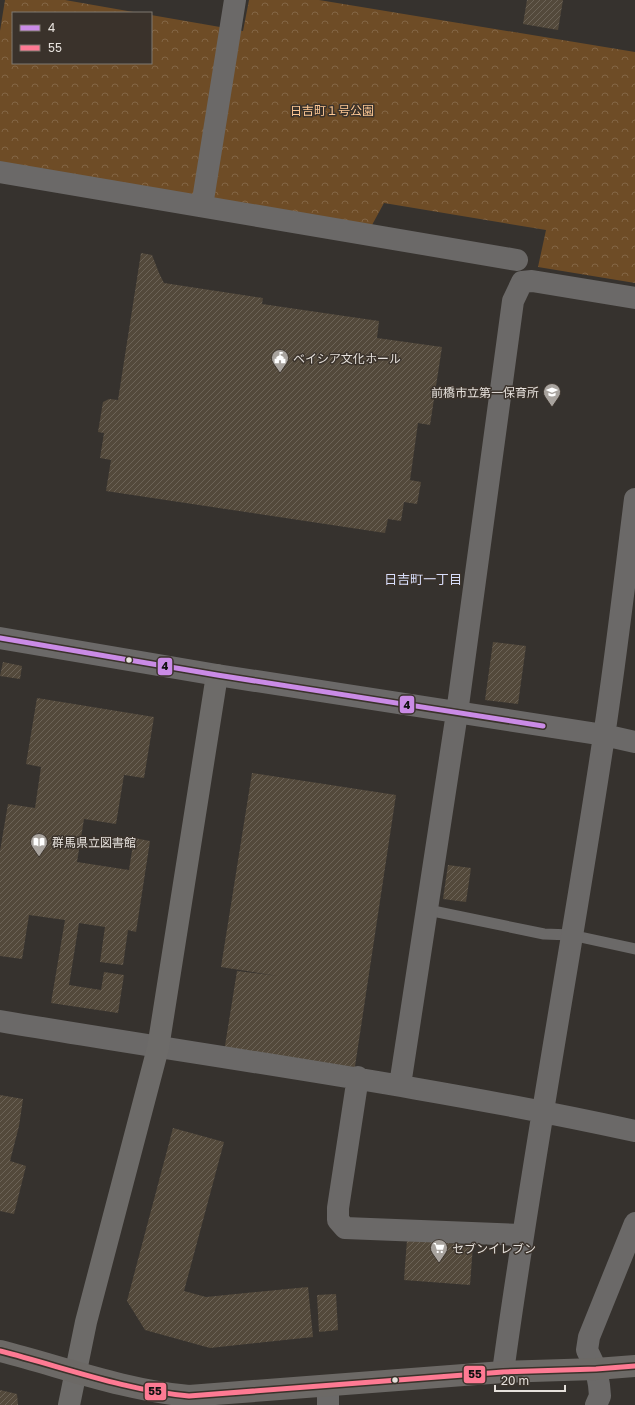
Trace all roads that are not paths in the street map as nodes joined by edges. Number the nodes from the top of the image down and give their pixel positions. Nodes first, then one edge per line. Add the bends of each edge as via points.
1 (235, 0) edge
2 (0, 172) edge
3 (202, 206) junction
4 (517, 260) dead end
5 (635, 298) edge
6 (635, 499) edge
7 (0, 638) edge
8 (218, 675) junction
9 (457, 713) junction
10 (604, 735) junction
11 (635, 742) edge
12 (428, 910) junction
13 (571, 935) junction
14 (635, 949) edge
15 (0, 1021) edge
16 (158, 1048) junction
17 (358, 1078) junction
18 (400, 1085) junction
19 (544, 1111) junction
20 (635, 1131) edge
21 (635, 1223) edge
22 (521, 1235) junction
23 (0, 1351) edge
24 (635, 1366) edge
25 (596, 1369) junction
26 (76, 1372) junction
27 (503, 1372) junction
28 (328, 1396) edge
29 (69, 1405) edge
30 (596, 1405) edge

1 - 3 street
2 - 3 street
3 - 4 street
5 - 9 street via 532,281 522,282 518,288 513,300
6 - 10 street
7 - 8 street
8 - 9 street
8 - 16 street
9 - 10 street
9 - 12 street
10 - 11 street
10 - 13 street
12 - 13 lane via 544,934
12 - 18 street
13 - 14 lane
13 - 19 street
15 - 16 street
16 - 17 street
16 - 26 street via 86,1322
17 - 18 street
17 - 22 street via 338,1208 338,1220 345,1228
18 - 19 street
19 - 20 street
19 - 22 street
21 - 25 street via 589,1337 587,1350
22 - 27 street
23 - 26 main road
24 - 25 main road
25 - 27 main road
25 - 30 street via 600,1396
26 - 28 main road via 116,1384 188,1396
26 - 29 street
27 - 28 main road

